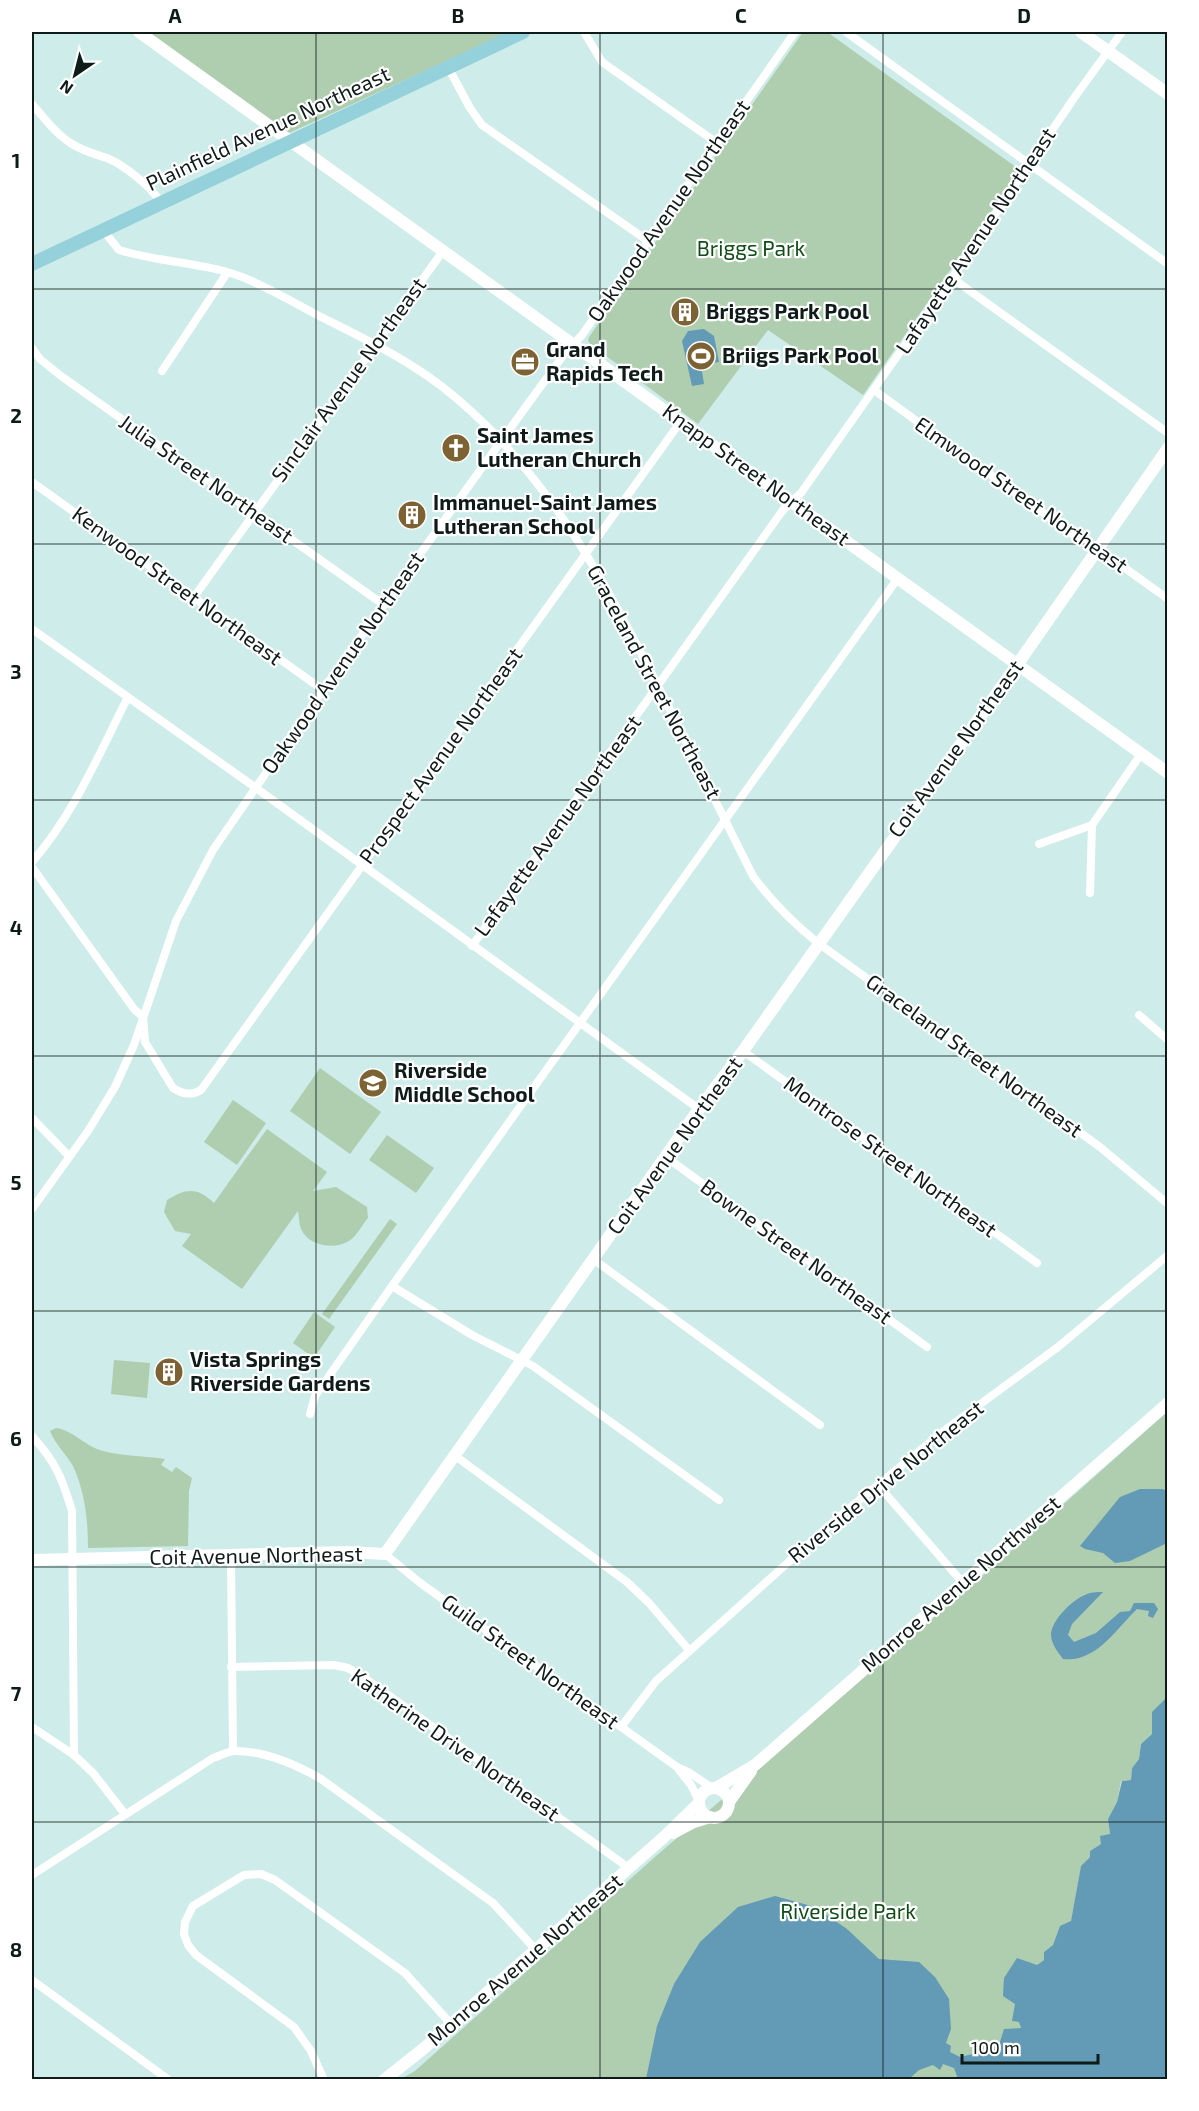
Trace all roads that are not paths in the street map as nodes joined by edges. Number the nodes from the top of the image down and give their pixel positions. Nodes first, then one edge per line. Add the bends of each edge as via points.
1 (139, 32) edge
2 (523, 32) edge
3 (584, 32) edge
4 (795, 32) edge
5 (846, 32) edge
6 (1081, 32) edge
7 (1122, 32) edge
8 (1108, 52) junction
9 (448, 67) junction
10 (1167, 94) edge
11 (32, 104) edge
12 (291, 141) junction
13 (717, 143) junction
14 (1030, 164) junction
15 (161, 203) junction
16 (103, 230) junction
17 (648, 242) junction
18 (443, 251) junction
19 (33, 260) edge
20 (1167, 264) edge
21 (227, 273) junction
22 (952, 278) junction
23 (574, 344) junction
24 (375, 345) junction
25 (32, 348) edge
26 (162, 370) dead end
27 (874, 390) junction
28 (681, 421) junction
29 (1167, 433) edge
30 (501, 441) junction
31 (1167, 448) edge
32 (32, 482) edge
33 (792, 501) junction
34 (253, 513) junction
35 (1097, 548) junction
36 (586, 554) junction
37 (898, 578) junction
38 (194, 597) junction
39 (1167, 599) edge
40 (384, 604) junction
41 (32, 629) edge
42 (1017, 664) junction
43 (658, 686) junction
44 (322, 690) junction
45 (128, 697) junction
46 (1141, 754) junction
47 (1167, 773) edge
48 (256, 788) junction
49 (725, 820) junction
50 (1092, 825) junction
51 (1039, 844) dead end
52 (32, 862) edge
53 (362, 866) junction
54 (32, 867) edge
55 (1090, 893) dead end
56 (818, 943) junction
57 (472, 946) junction
58 (1139, 1015) dead end
59 (143, 1017) junction
60 (579, 1023) junction
61 (1167, 1040) edge
62 (743, 1051) junction
63 (699, 1109) junction
64 (32, 1118) edge
65 (69, 1156) junction
66 (666, 1157) junction
67 (1167, 1204) edge
68 (32, 1209) edge
69 (1167, 1255) edge
70 (593, 1260) junction
71 (1037, 1263) dead end
72 (392, 1286) junction
73 (927, 1347) dead end
74 (522, 1359) junction
75 (1167, 1403) edge
76 (310, 1414) dead end
77 (820, 1425) dead end
78 (32, 1436) edge
79 (454, 1455) junction
80 (878, 1485) junction
81 (719, 1500) dead end
82 (385, 1554) junction
83 (231, 1556) junction
84 (32, 1560) edge
85 (73, 1560) junction
86 (963, 1583) junction
87 (689, 1650) junction
88 (231, 1667) junction
89 (32, 1727) edge
90 (621, 1727) junction
91 (233, 1751) junction
92 (75, 1755) junction
93 (755, 1765) junction
94 (676, 1767) junction
95 (714, 1788) junction
96 (699, 1802) junction
97 (729, 1802) junction
98 (125, 1814) junction
99 (710, 1817) junction
100 (664, 1837) junction
101 (628, 1869) junction
102 (32, 1875) edge
103 (536, 1950) junction
104 (32, 1980) edge
105 (451, 2024) junction
106 (169, 2079) edge
107 (324, 2079) edge
108 (384, 2079) edge

1 - 12 street, Knapp Street Northeast
2 - 9 main road, Plainfield Avenue Northeast
3 - 13 street via 602,62
4 - 13 street, Oakwood Avenue Northeast
5 - 14 street
6 - 8 street
7 - 8 street, Lafayette Avenue Northeast
8 - 10 street
8 - 14 street, Lafayette Avenue Northeast
9 - 12 main road, Plainfield Avenue Northeast
9 - 17 street via 482,125
11 - 15 street via 71,144 109,159 155,192
12 - 15 main road, Plainfield Avenue Northeast
12 - 18 street, Knapp Street Northeast
13 - 17 street, Oakwood Avenue Northeast
14 - 20 street
14 - 22 street, Lafayette Avenue Northeast
15 - 16 main road, Plainfield Avenue Northeast
16 - 19 main road, Plainfield Avenue Northeast
16 - 21 street, Graceland Street Northeast via 119,250
17 - 23 street, Oakwood Avenue Northeast
18 - 23 street, Knapp Street Northeast
18 - 24 street, Sinclair Avenue Northeast
21 - 24 street, Graceland Street Northeast via 247,279
21 - 26 street
22 - 27 street, Lafayette Avenue Northeast
22 - 29 street
23 - 28 street, Knapp Street Northeast
23 - 30 street, Oakwood Avenue Northeast
24 - 30 street, Graceland Street Northeast via 427,375
24 - 34 street, Sinclair Avenue Northeast
25 - 34 street, Julia Street Northeast via 61,376
27 - 33 street, Lafayette Avenue Northeast
27 - 35 street, Elmwood Street Northeast via 1086,544
28 - 33 street, Knapp Street Northeast
28 - 36 street, Prospect Avenue Northeast
30 - 36 street, Graceland Street Northeast via 563,516
30 - 40 street, Oakwood Avenue Northeast
31 - 35 street, Coit Avenue Northeast
32 - 38 street, Kenwood Street Northeast
33 - 37 street, Knapp Street Northeast
33 - 43 street, Lafayette Avenue Northeast
34 - 38 street, Sinclair Avenue Northeast
34 - 40 street, Julia Street Northeast
35 - 39 street, Elmwood Street Northeast
35 - 42 street, Coit Avenue Northeast
36 - 43 street, Graceland Street Northeast
36 - 53 street, Prospect Avenue Northeast
37 - 42 street, Knapp Street Northeast
37 - 49 street
38 - 44 street, Kenwood Street Northeast
40 - 44 street, Oakwood Avenue Northeast
41 - 45 street
42 - 46 street, Knapp Street Northeast
42 - 56 street, Coit Avenue Northeast
43 - 49 street, Graceland Street Northeast
43 - 57 street, Lafayette Avenue Northeast
44 - 48 street, Oakwood Avenue Northeast
45 - 48 street
45 - 52 street via 80,793 52,839
46 - 47 street, Knapp Street Northeast
46 - 50 street
48 - 53 street
48 - 59 street, Oakwood Avenue Northeast via 213,850 176,921
49 - 56 street, Graceland Street Northeast via 761,887 796,926
49 - 60 street
50 - 51 street
50 - 55 street
53 - 57 street
53 - 59 street, Prospect Avenue Northeast via 201,1090 193,1095 173,1088 146,1042
54 - 59 street
56 - 62 street, Coit Avenue Northeast
56 - 67 street, Graceland Street Northeast via 1100,1147
57 - 60 street
58 - 61 street
59 - 65 street, Oakwood Avenue Northeast via 116,1087
60 - 63 street
60 - 72 street
62 - 63 street, Coit Avenue Northeast
62 - 71 street, Montrose Street Northeast
63 - 66 street, Coit Avenue Northeast
64 - 65 street
65 - 68 street, Oakwood Avenue Northeast
66 - 70 street, Coit Avenue Northeast
66 - 73 street, Bowne Street Northeast
69 - 80 street, Riverside Drive Northeast via 1058,1347
70 - 74 street, Coit Avenue Northeast
70 - 77 street
72 - 74 street via 472,1335
72 - 76 street via 315,1396
74 - 79 street, Coit Avenue Northeast
74 - 81 street
75 - 86 street, Monroe Avenue Northwest
78 - 85 street via 63,1480 72,1511
79 - 82 street, Coit Avenue Northeast
79 - 87 street via 627,1582
80 - 86 street
80 - 87 street, Riverside Drive Northeast
82 - 83 street, Coit Avenue Northeast
82 - 90 street, Guild Street Northeast via 418,1582
83 - 85 street, Coit Avenue Northeast
83 - 88 street
84 - 85 street, Coit Avenue Northeast
85 - 92 street
86 - 93 street, Monroe Avenue Northwest
87 - 90 street, Riverside Drive Northeast via 656,1682
88 - 91 street
88 - 101 street, Katherine Drive Northeast via 348,1668
89 - 92 street
90 - 94 street, Guild Street Northeast
91 - 98 street via 213,1758
91 - 103 street via 295,1764 321,1779 493,1903
92 - 98 street
93 - 95 street, Monroe Avenue Northwest
93 - 97 street, Monroe Avenue Northwest
94 - 95 street, Guild Street Northeast
94 - 96 street, Guild Street Northeast
95 - 96 street via 704,1792
95 - 97 street via 725,1793
96 - 99 street via 703,1813
96 - 100 street, Monroe Avenue Northeast
97 - 99 street via 723,1815
98 - 102 street
99 - 100 street, Monroe Avenue Northeast
100 - 101 street, Monroe Avenue Northeast
101 - 103 street, Monroe Avenue Northeast
103 - 105 street, Monroe Avenue Northeast
104 - 106 street
105 - 107 street via 405,1973 275,1880 244,1875 193,1906 185,1922 188,1945 294,2028
105 - 108 street, Monroe Avenue Northeast

